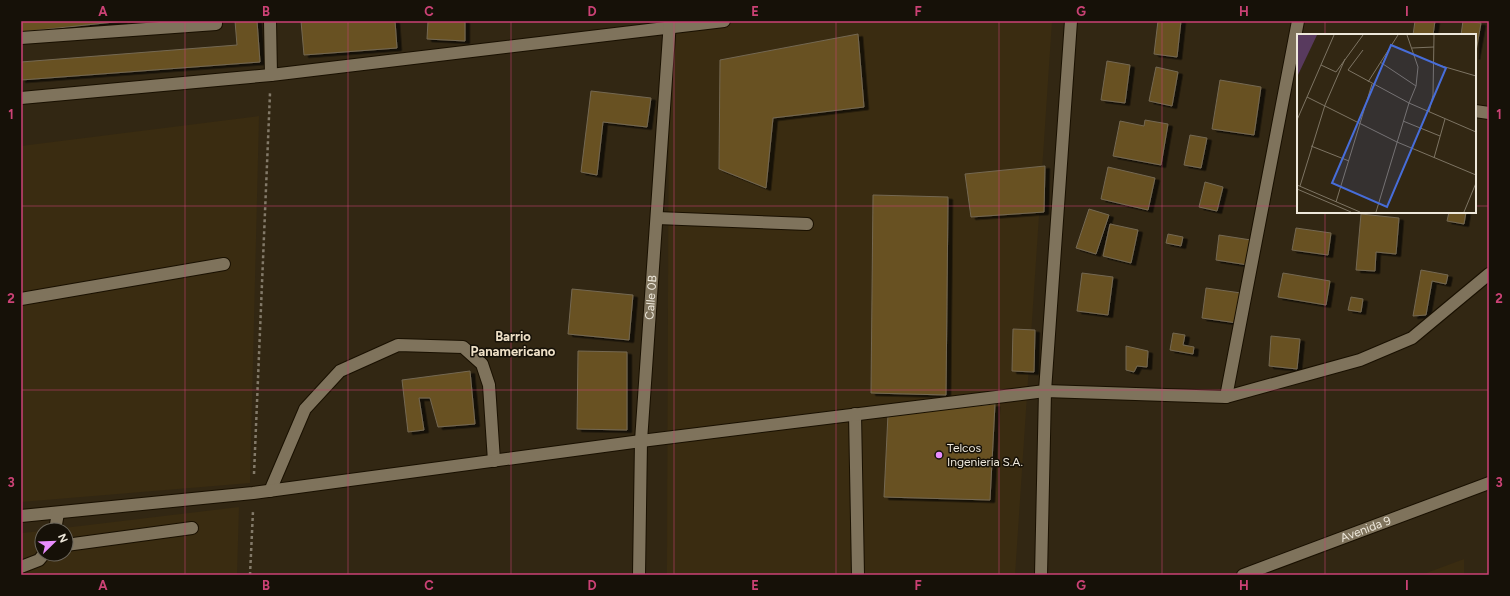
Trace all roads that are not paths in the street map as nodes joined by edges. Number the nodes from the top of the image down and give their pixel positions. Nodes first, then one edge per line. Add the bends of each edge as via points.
1 (216, 21) edge
2 (270, 21) edge
3 (724, 21) edge
4 (1071, 21) edge
5 (1298, 21) edge
6 (670, 24) edge
7 (21, 38) edge
8 (271, 75) junction
9 (1293, 79) edge
10 (21, 98) edge
11 (1476, 111) edge
12 (1489, 113) edge
13 (656, 218) junction
14 (807, 224) dead end
15 (224, 264) dead end
16 (1489, 274) edge
17 (21, 299) edge
18 (1045, 391) junction
19 (1226, 397) junction
20 (855, 414) junction
21 (641, 441) junction
22 (494, 461) junction
23 (1489, 483) edge
24 (270, 491) junction
25 (58, 513) junction
26 (21, 516) edge
27 (56, 522) edge
28 (192, 528) dead end
29 (74, 544) edge
30 (34, 562) edge
31 (21, 567) edge
32 (639, 575) edge
33 (858, 575) edge
34 (1041, 575) edge
35 (1243, 575) edge

1 - 7 street via 216,24
2 - 8 street
3 - 6 street
4 - 18 street
5 - 9 street
6 - 8 street
6 - 13 street, Calle 0B
8 - 10 street
9 - 19 street
11 - 12 street
13 - 14 street
13 - 21 street, Calle 0B
15 - 17 street
16 - 19 street via 1412,338 1360,360
18 - 19 street
18 - 20 street
18 - 34 street
20 - 21 street
20 - 33 street
21 - 22 street
21 - 32 street, Calle 0B
22 - 24 street
22 - 24 street via 489,385 482,364 462,347 398,345 340,371 305,409
23 - 35 street, Avenida 9
24 - 25 street
25 - 26 street
25 - 27 street
28 - 29 street
30 - 31 street

